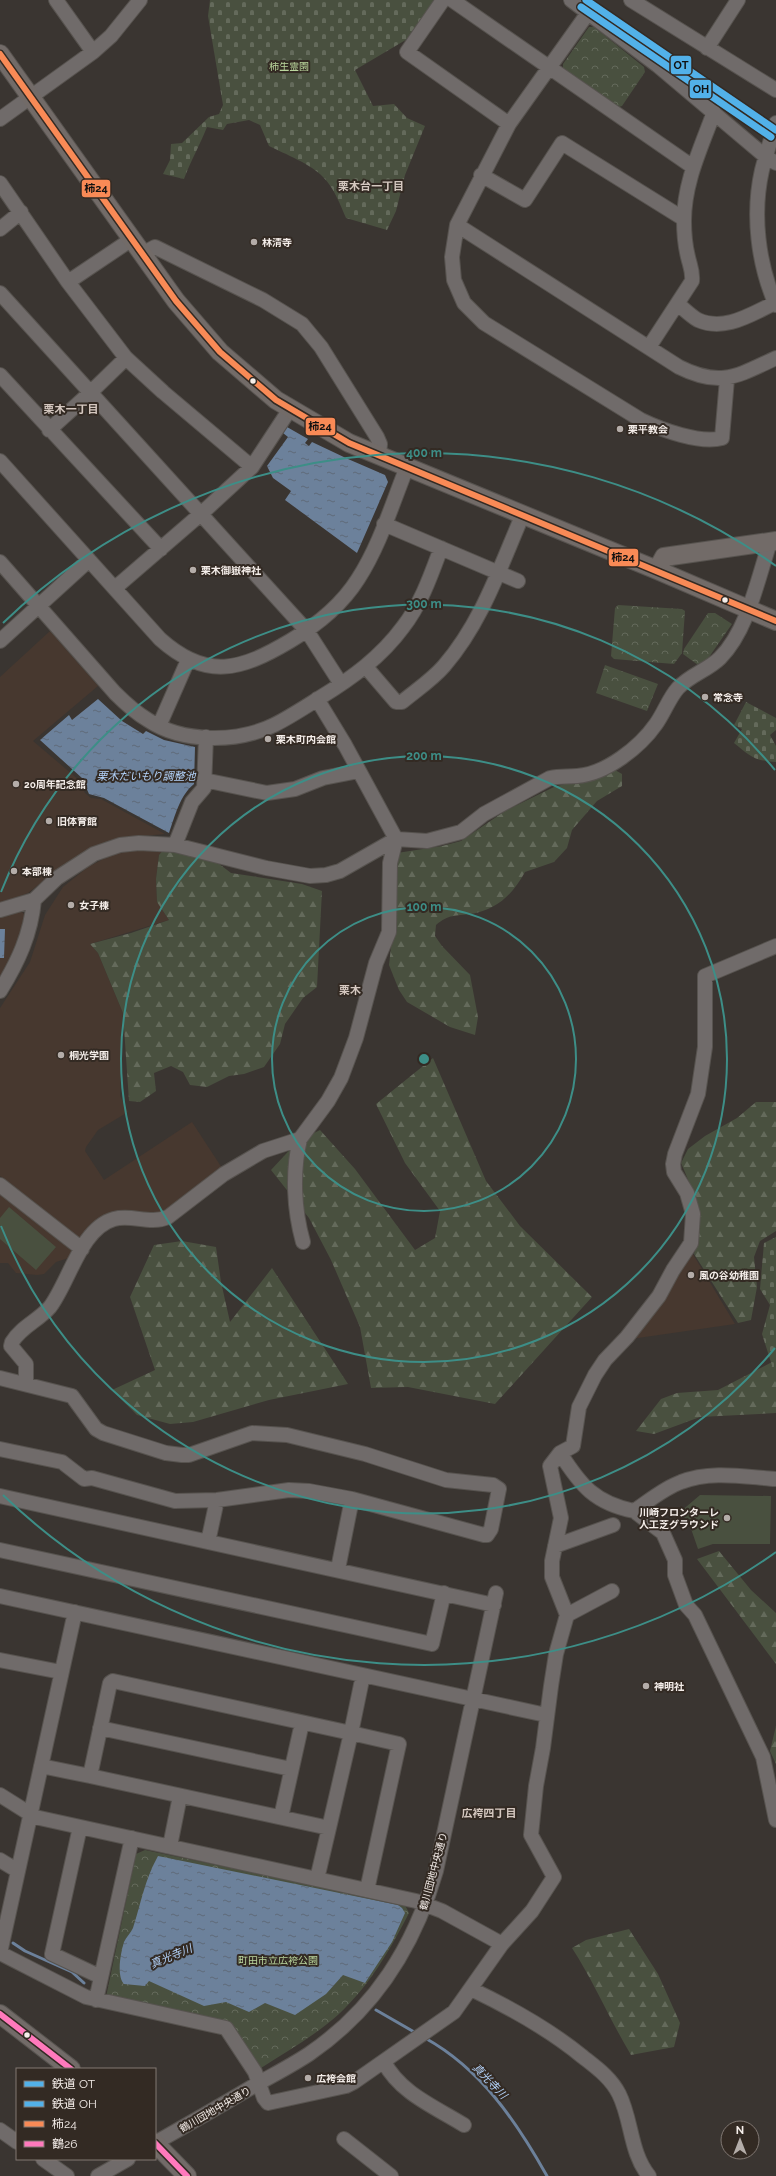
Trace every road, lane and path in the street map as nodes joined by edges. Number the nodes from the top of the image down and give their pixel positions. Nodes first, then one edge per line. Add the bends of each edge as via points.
1 (56, 0) edge
2 (140, 0) edge
3 (443, 0) edge
4 (452, 0) edge
5 (571, 0) edge
6 (738, 0) edge
7 (637, 2) edge
8 (588, 13) junction
9 (707, 48) junction
10 (93, 52) junction
11 (0, 54) edge
12 (550, 67) junction
13 (776, 90) edge
14 (30, 97) junction
15 (714, 112) junction
16 (0, 119) edge
17 (509, 124) junction
18 (776, 124) edge
19 (771, 160) edge
20 (693, 167) junction
21 (481, 175) junction
22 (0, 183) edge
23 (21, 212) junction
24 (684, 219) junction
25 (457, 226) junction
26 (0, 229) edge
27 (132, 239) junction
28 (142, 254) junction
29 (68, 282) junction
30 (0, 293) edge
31 (678, 304) junction
32 (776, 304) edge
33 (649, 347) junction
34 (126, 358) junction
35 (776, 358) edge
36 (0, 375) edge
37 (727, 379) junction
38 (92, 392) junction
39 (290, 409) junction
40 (49, 430) junction
41 (379, 456) junction
42 (0, 461) edge
43 (252, 467) junction
44 (407, 467) junction
45 (202, 513) junction
46 (523, 514) junction
47 (384, 524) junction
48 (773, 541) edge
49 (442, 548) junction
50 (161, 549) junction
51 (89, 560) junction
52 (0, 562) edge
53 (657, 570) junction
54 (498, 572) junction
55 (518, 581) dead end
56 (115, 588) junction
57 (37, 605) junction
58 (748, 610) junction
59 (776, 621) edge
60 (307, 631) junction
61 (0, 641) edge
62 (188, 660) junction
63 (366, 667) junction
64 (341, 684) junction
65 (317, 699) junction
66 (159, 726) junction
67 (206, 737) junction
68 (359, 771) junction
69 (204, 780) junction
70 (396, 839) junction
71 (175, 845) junction
72 (34, 900) junction
73 (0, 910) edge
74 (776, 946) edge
75 (0, 991) edge
76 (300, 1139) junction
77 (0, 1185) edge
78 (303, 1242) dead end
79 (82, 1249) junction
80 (0, 1378) edge
81 (26, 1384) junction
82 (0, 1449) edge
83 (560, 1453) junction
84 (776, 1479) edge
85 (0, 1496) edge
86 (352, 1499) junction
87 (217, 1500) junction
88 (634, 1512) junction
89 (612, 1525) dead end
90 (208, 1542) junction
91 (555, 1546) junction
92 (0, 1550) edge
93 (338, 1569) junction
94 (612, 1591) dead end
95 (444, 1593) junction
96 (0, 1596) edge
97 (75, 1612) junction
98 (568, 1615) junction
99 (0, 1660) edge
100 (61, 1672) junction
101 (363, 1675) junction
102 (474, 1699) junction
103 (546, 1715) junction
104 (302, 1723) junction
105 (100, 1728) junction
106 (351, 1733) junction
107 (41, 1766) junction
108 (291, 1769) junction
109 (90, 1776) junction
110 (0, 1795) edge
111 (180, 1796) junction
112 (30, 1815) junction
113 (280, 1817) junction
114 (776, 1820) edge
115 (80, 1827) junction
116 (329, 1828) junction
117 (132, 1838) junction
118 (170, 1846) junction
119 (0, 1860) edge
120 (18, 1871) junction
121 (317, 1879) junction
122 (367, 1890) junction
123 (426, 1904) junction
124 (3, 1924) edge
125 (502, 1944) junction
126 (0, 1953) edge
127 (101, 1977) junction
128 (471, 1989) junction
129 (96, 2000) junction
130 (0, 2014) edge
131 (384, 2062) junction
132 (70, 2068) edge
133 (258, 2083) junction
134 (464, 2125) dead end
135 (0, 2130) edge
136 (344, 2139) dead end
137 (16, 2141) edge
138 (156, 2142) edge
139 (156, 2144) edge
140 (44, 2160) edge
141 (126, 2160) edge
142 (67, 2176) edge
143 (98, 2176) edge
144 (187, 2176) edge
145 (391, 2176) edge
146 (649, 2176) edge

1 - 10 street
2 - 10 street via 111,36
3 - 17 street via 407,52
4 - 12 street
5 - 8 street
6 - 9 street
7 - 9 street
8 - 12 street
8 - 15 street
9 - 13 street
10 - 14 street
11 - 14 main road
12 - 17 street
12 - 20 street
14 - 16 street
14 - 27 main road
15 - 19 street
15 - 20 street
17 - 21 street
18 - 19 street
19 - 32 street via 760,193 758,232 763,267
20 - 24 street via 685,195
21 - 24 street via 525,200 562,143
21 - 25 street
22 - 23 street
23 - 26 street
23 - 29 street
24 - 31 street via 688,258 693,272 692,281
25 - 33 street
25 - 37 street via 452,257 454,280 464,303 475,316 641,420 666,432 692,437 722,438
27 - 28 main road
27 - 29 street
28 - 39 main road via 176,301 220,352 247,377
28 - 41 street via 154,247 263,300 302,324 321,347 377,437 380,444
29 - 34 street
30 - 38 street
31 - 32 street via 697,319 718,325 727,324
31 - 33 street
33 - 37 street via 695,376
34 - 38 street
34 - 43 street
35 - 37 street
36 - 40 street
38 - 40 street
38 - 45 street
39 - 41 main road via 350,443
39 - 43 street
40 - 50 street
41 - 44 main road
42 - 51 street
43 - 45 street
44 - 46 main road
44 - 47 street
45 - 50 street
45 - 60 street
46 - 53 main road
46 - 54 street
47 - 49 street
47 - 60 street via 368,561 345,598
48 - 53 main road via 664,558
48 - 58 street
49 - 54 street
49 - 63 street via 426,588 404,626
50 - 56 street
51 - 56 street
51 - 57 street
52 - 57 street
53 - 58 main road
54 - 55 street
54 - 63 street via 473,627 459,648 442,668 402,702 396,702
56 - 62 street via 160,639
57 - 61 street
57 - 66 street via 115,693 148,721
58 - 59 main road
58 - 70 street via 738,633 720,658 677,688 674,706 628,754 577,776 550,778 484,814 461,832 428,841
60 - 62 street via 259,659 246,663 222,667
60 - 64 street
62 - 66 street
63 - 64 street
64 - 65 street
65 - 67 street via 273,726 240,736
65 - 68 street
66 - 67 street
67 - 69 street
68 - 69 street via 323,778 295,789 267,793
68 - 70 street
69 - 71 street via 204,788 192,802
70 - 71 street via 340,871 326,875 298,874 266,868
70 - 76 street via 390,863 389,932 376,963 356,1038 341,1078
71 - 72 street via 120,845 94,854 57,878
72 - 73 street
72 - 75 street via 32,919 23,948
74 - 83 street via 704,976 705,1047 698,1094 673,1164 674,1172 687,1193 693,1214 691,1243 659,1296 628,1337 594,1375 579,1406 572,1446
76 - 78 street via 295,1162 298,1224
76 - 79 street via 264,1151 235,1167 168,1218 160,1221 113,1219 90,1236
77 - 79 street
79 - 81 street via 56,1299 44,1314 12,1342 11,1346 26,1364
80 - 81 street
81 - 86 street via 72,1396 96,1429 103,1433 175,1455 189,1455 252,1433 268,1433 287,1435 365,1454 446,1480 493,1485 499,1489 491,1529 487,1535
82 - 87 street via 62,1462 84,1479 92,1478 175,1501
83 - 88 street via 590,1493 615,1507
83 - 91 street via 550,1466 561,1518
84 - 88 street via 701,1476 665,1489
85 - 90 street
86 - 87 street via 289,1490
86 - 93 street
87 - 90 street
88 - 114 street via 663,1533 675,1560 675,1575 686,1605 704,1634 763,1757
89 - 91 street
90 - 93 street
91 - 98 street via 552,1577
92 - 95 street via 432,1644
93 - 95 street
94 - 98 street
95 - 102 street, 鶴川団地中央通り via 495,1599
96 - 97 street
97 - 100 street
97 - 101 street
98 - 103 street via 556,1654
99 - 100 street
100 - 107 street
101 - 102 street
101 - 106 street
102 - 103 street
102 - 123 street, 鶴川団地中央通り via 436,1871
103 - 125 street via 532,1835 554,1877 532,1911
104 - 105 street via 112,1681
104 - 106 street
104 - 108 street
105 - 108 street
105 - 109 street
106 - 116 street
106 - 122 street via 399,1744
107 - 109 street
107 - 112 street
108 - 113 street
109 - 111 street
110 - 112 street
111 - 113 street
111 - 118 street
112 - 115 street
112 - 120 street
113 - 116 street
115 - 117 street
115 - 127 street via 52,1954
116 - 121 street
117 - 118 street
117 - 127 street
118 - 121 street
119 - 120 street
120 - 124 street
121 - 122 street
122 - 123 street
123 - 125 street
123 - 133 street, 鶴川団地中央通り via 404,1951 365,2005 325,2043
124 - 126 street
125 - 128 street
126 - 129 street
127 - 129 street
128 - 131 street via 454,2012
128 - 146 street via 509,2007 558,2037 609,2079 620,2095 640,2161
129 - 133 street via 226,2028 254,2072
130 - 132 main road
131 - 133 street via 346,2086 275,2103 266,2101
131 - 134 street via 395,2080
133 - 138 street, 鶴川団地中央通り
135 - 137 street
136 - 145 street
139 - 144 main road
140 - 142 street
141 - 143 street

